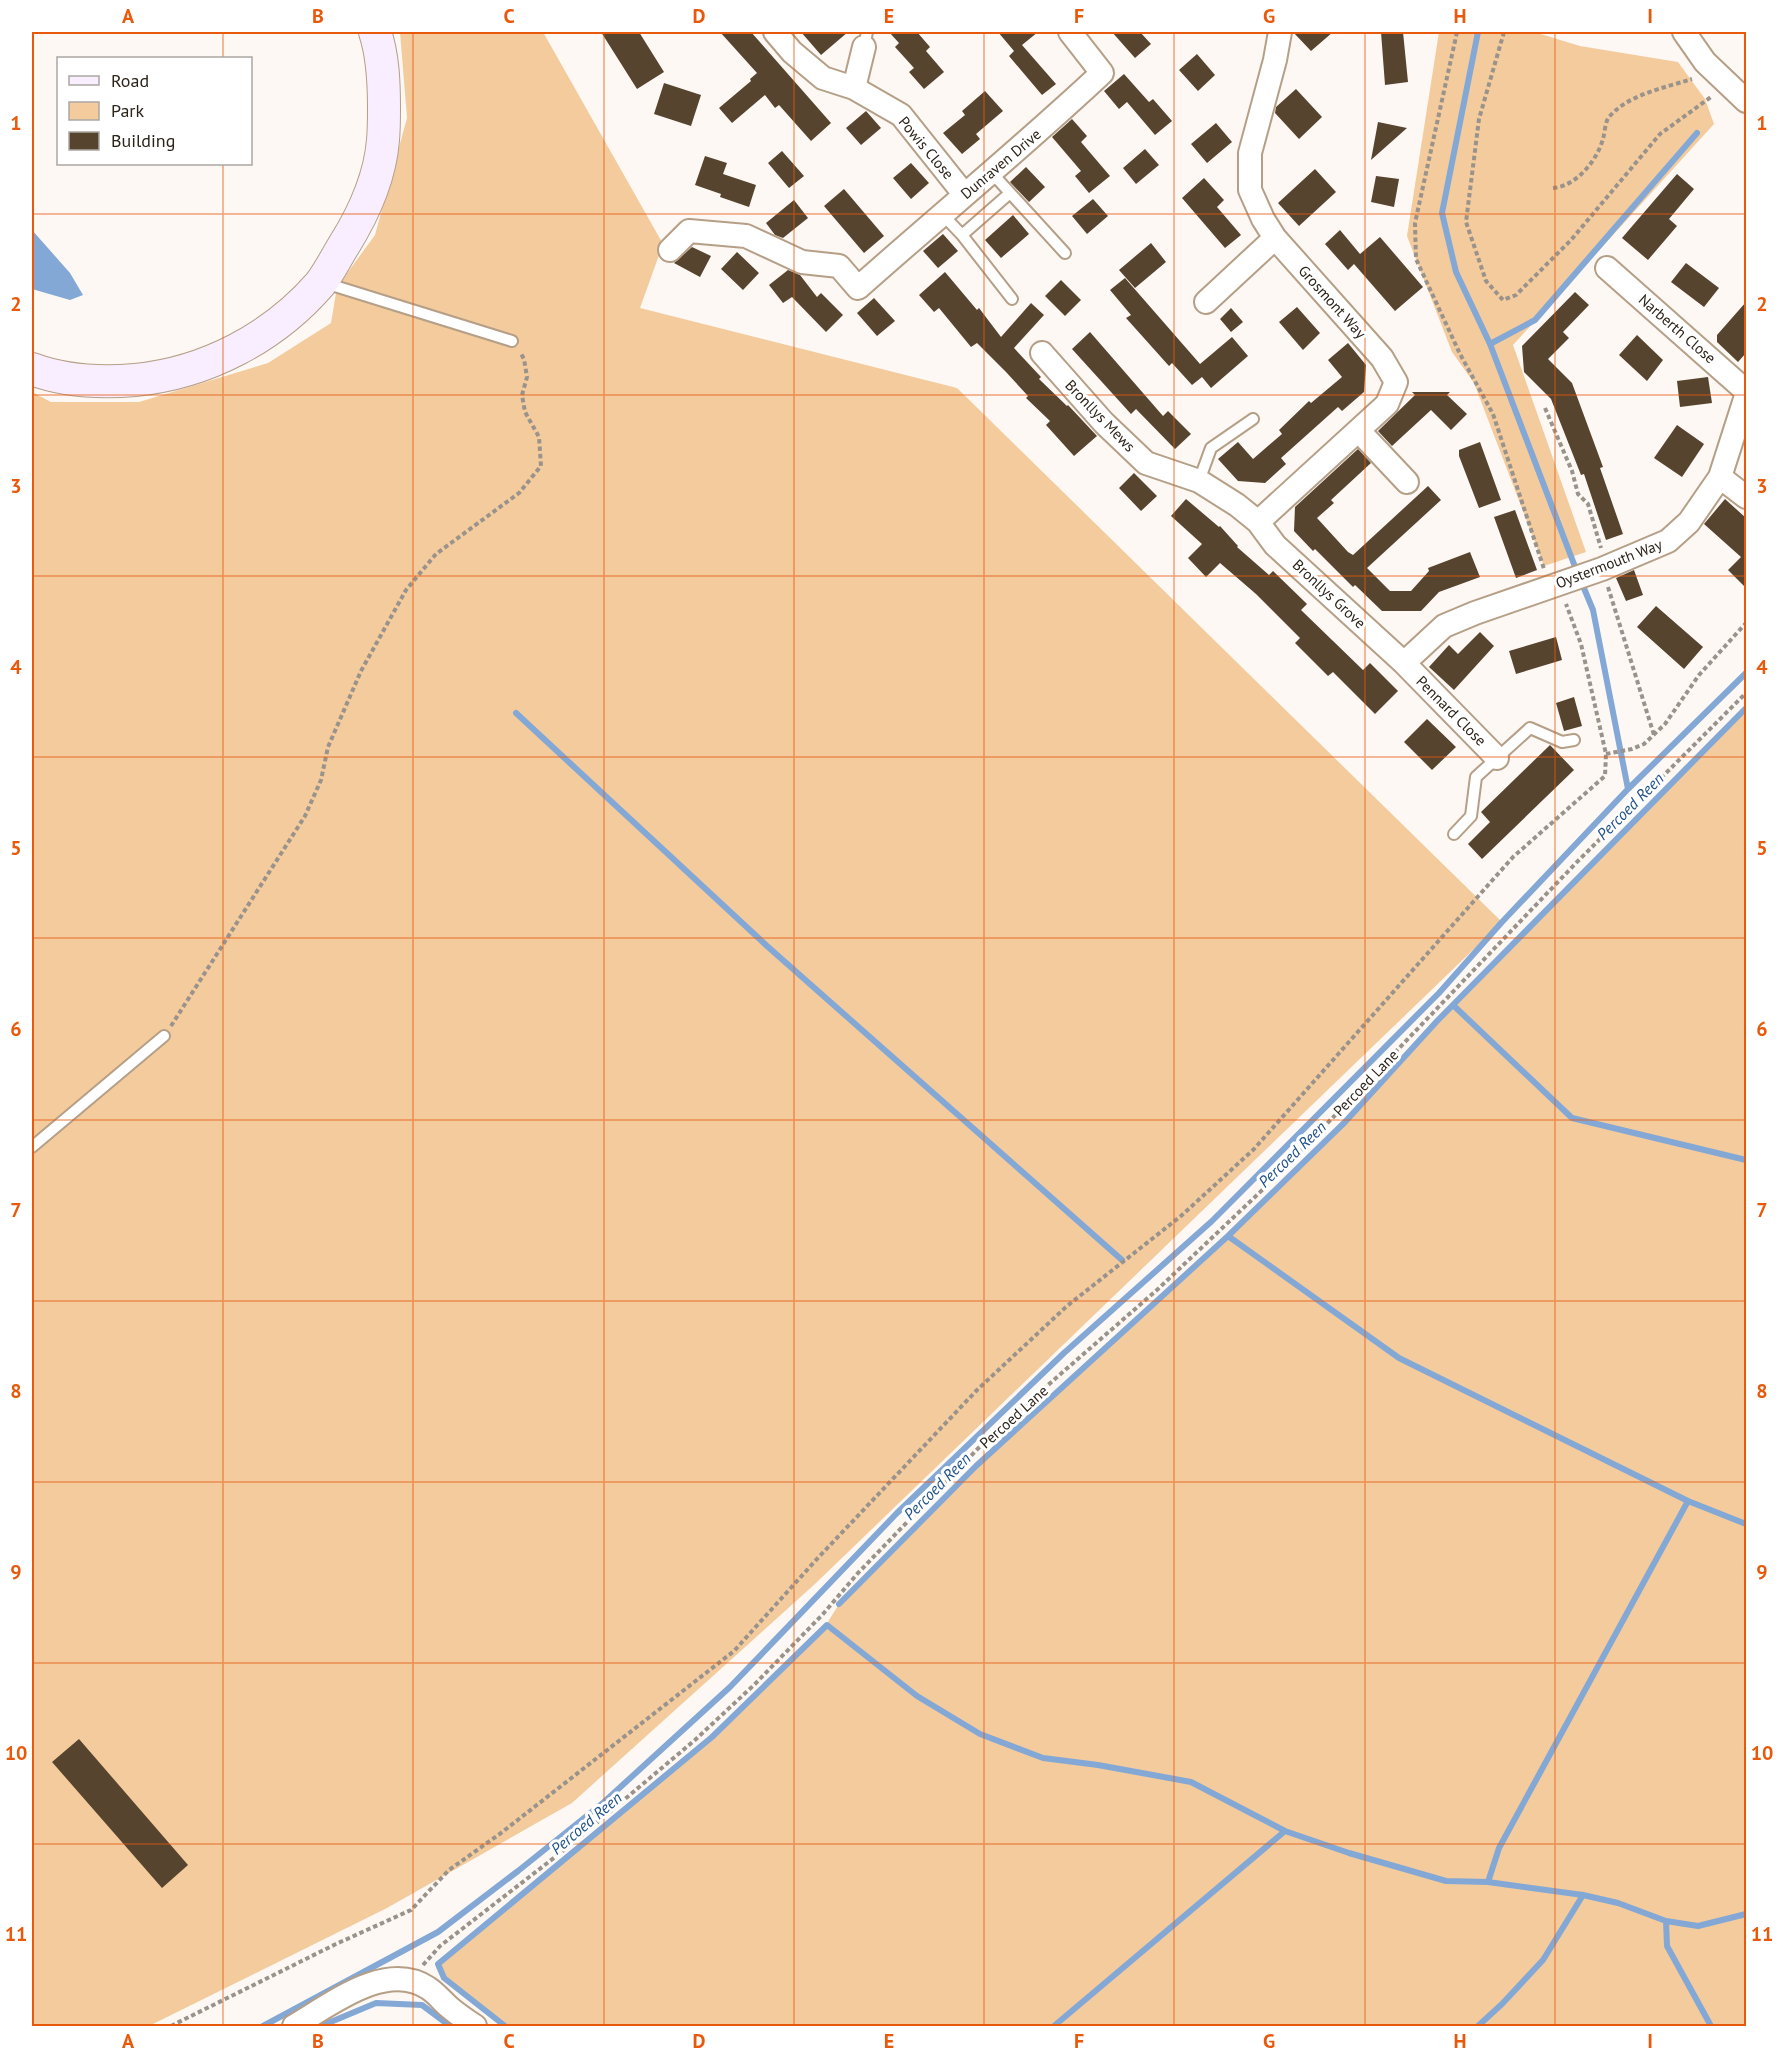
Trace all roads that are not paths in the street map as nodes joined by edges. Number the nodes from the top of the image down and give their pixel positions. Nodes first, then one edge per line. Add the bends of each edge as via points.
1 (375, 32) edge
2 (775, 32) edge
3 (1070, 32) edge
4 (1280, 32) edge
5 (1684, 32) edge
6 (866, 39) edge
7 (854, 87) junction
8 (1740, 90) edge
9 (991, 172) junction
10 (1010, 193) junction
11 (964, 194) junction
12 (942, 213) junction
13 (962, 235) junction
14 (1275, 238) junction
15 (670, 250) dead end
16 (1065, 253) dead end
17 (1607, 268) dead end
18 (321, 282) junction
19 (1012, 299) dead end
20 (1206, 302) dead end
21 (512, 341) road end
22 (1042, 353) dead end
23 (32, 369) edge
24 (1746, 391) edge
25 (1746, 396) edge
26 (1253, 419) dead end
27 (1359, 431) junction
28 (1719, 477) junction
29 (1199, 481) junction
30 (1407, 482) dead end
31 (1746, 497) edge
32 (1258, 522) junction
33 (1404, 663) junction
34 (1574, 740) dead end
35 (1497, 758) junction
36 (1454, 834) dead end
37 (164, 1036) road end
38 (32, 1147) edge
39 (294, 2026) edge
40 (475, 2026) edge

1 - 18 street via 384,88 383,140 376,177 362,218
2 - 7 street, Powis Close via 823,78
3 - 9 street, Dunraven Drive via 1102,73
4 - 14 street, Grosmont Way via 1250,153 1250,190
5 - 8 street via 1705,62
6 - 7 street
7 - 11 street, Powis Close via 901,115
9 - 10 lane
9 - 11 street, Dunraven Drive
10 - 13 lane
10 - 16 lane
11 - 12 street, Dunraven Drive
12 - 13 lane
12 - 15 street, Dunraven Drive via 858,288 840,266 802,262 746,236 689,231
13 - 19 lane
14 - 20 street
14 - 27 street, Grosmont Way via 1382,358 1396,382 1387,404
17 - 24 street, Narberth Close
18 - 21 lane
18 - 23 street via 294,312 255,340 174,374 120,381 81,380
22 - 29 street, Bronllys Mews via 1104,423 1146,463
25 - 28 street, Oystermouth Way
26 - 29 lane via 1212,448
27 - 30 street
27 - 32 street, Grosmont Way
28 - 31 street
28 - 33 street, Oystermouth Way via 1689,522 1668,541 1444,626
29 - 32 street, Bronllys Mews
32 - 33 street, Bronllys Grove via 1275,545
33 - 35 street, Pennard Close
34 - 35 lane via 1562,742 1530,728
35 - 36 lane via 1476,777 1472,816
37 - 38 lane
39 - 40 street via 373,1982 400,1979 427,1988

